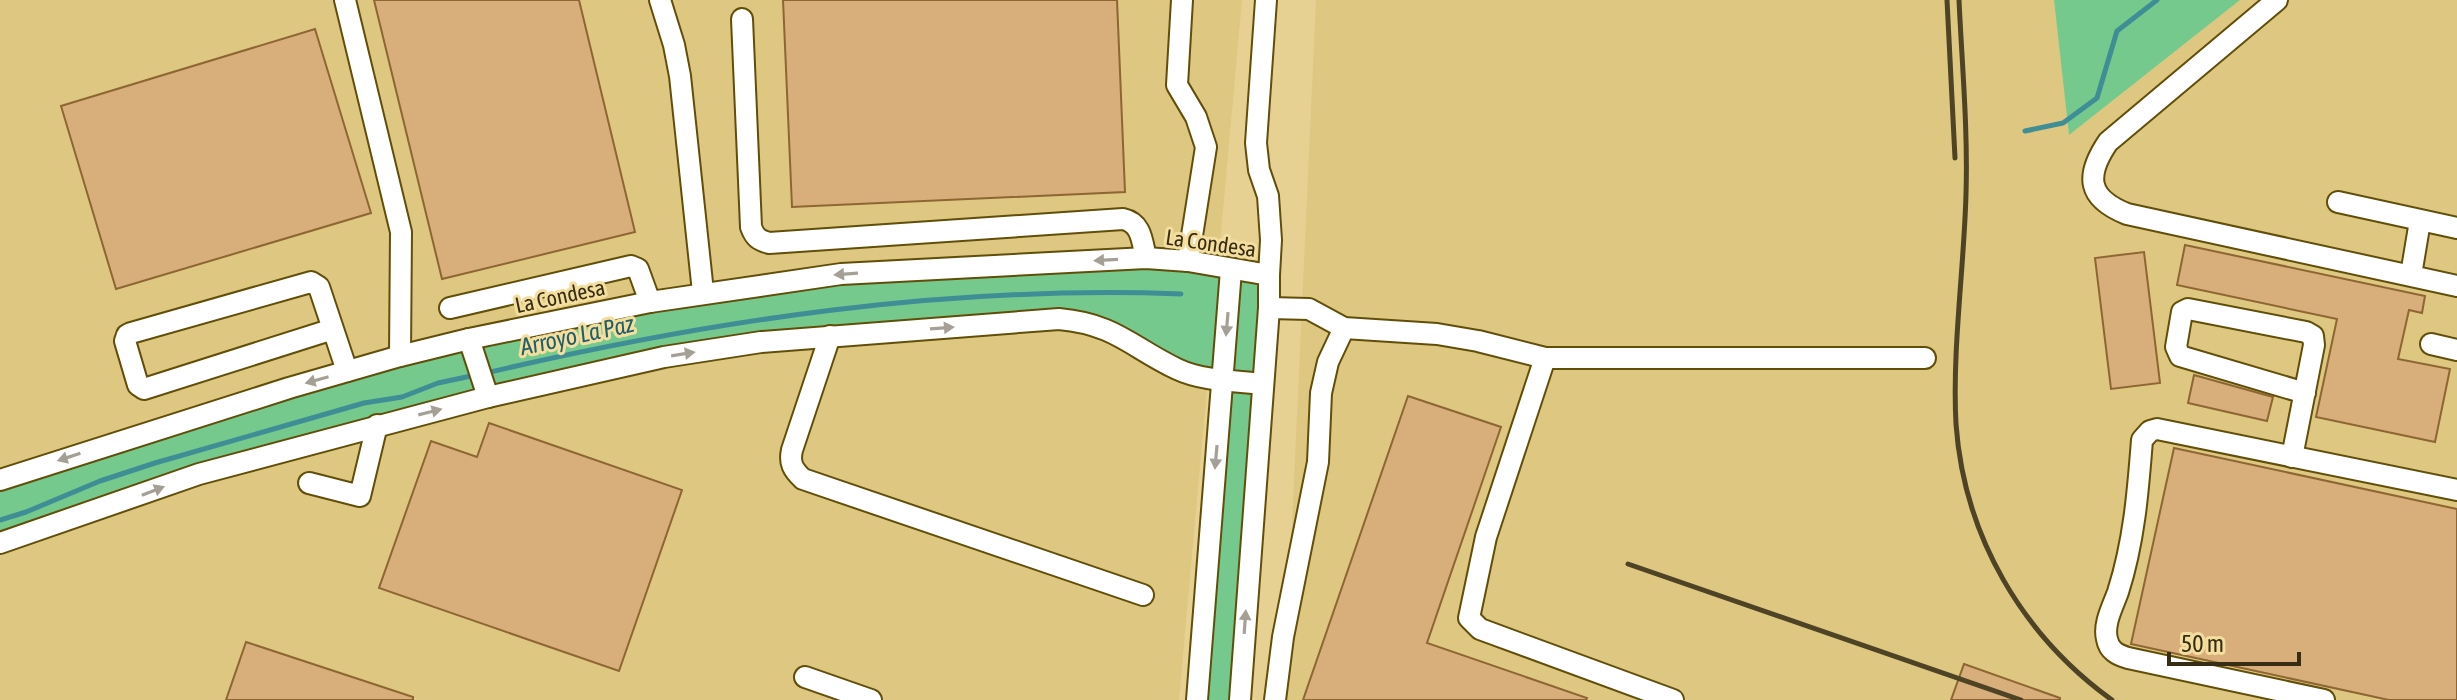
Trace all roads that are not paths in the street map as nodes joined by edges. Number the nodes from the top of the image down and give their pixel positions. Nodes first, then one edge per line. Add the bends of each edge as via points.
1 (345, 0) edge
2 (660, 0) edge
3 (1182, 0) edge
4 (1266, 0) edge
5 (2277, 0) edge
6 (742, 19) dead end
7 (2338, 202) dead end
8 (2420, 221) junction
9 (2457, 228) edge
10 (1146, 258) junction
11 (1188, 261) junction
12 (1231, 270) junction
13 (1269, 275) junction
14 (2411, 275) junction
15 (2457, 286) edge
16 (703, 292) junction
17 (650, 302) junction
18 (450, 308) dead end
19 (1269, 308) junction
20 (1344, 328) junction
21 (333, 329) junction
22 (830, 336) junction
23 (2431, 344) dead end
24 (471, 345) junction
25 (2457, 350) edge
26 (400, 356) junction
27 (1545, 358) junction
28 (1925, 358) dead end
29 (347, 371) junction
30 (1222, 379) junction
31 (1263, 384) junction
32 (485, 390) junction
33 (2305, 393) junction
34 (377, 425) junction
35 (2292, 457) junction
36 (0, 480) edge
37 (309, 483) dead end
38 (2457, 490) edge
39 (0, 543) edge
40 (1143, 595) dead end
41 (805, 677) dead end
42 (871, 700) edge
43 (1197, 700) edge
44 (1240, 700) edge
45 (1275, 700) edge
46 (1673, 700) edge
47 (2324, 700) edge

1 - 26 street via 401,232
2 - 16 street via 680,76
3 - 11 street via 1177,85 1206,147
4 - 13 street via 1256,143 1268,196
5 - 14 street via 2108,142 2093,174 2098,197 2127,214
6 - 10 street via 751,227 760,241 1123,219 1140,232
7 - 8 street
8 - 9 street
8 - 14 street
10 - 11 street, La Condesa
10 -> 16 street, La Condesa via 841,274
11 - 12 street, La Condesa
12 - 13 street, La Condesa
12 -> 30 street
13 - 19 street, La Condesa
14 - 15 street
16 - 17 street, La Condesa
17 - 18 street via 638,269 631,266
17 - 24 street, La Condesa
19 - 20 street via 1309,309
19 - 31 street, La Condesa
20 - 27 street via 1437,334
20 - 45 street via 1321,393 1318,462
21 - 21 street via 319,287 311,282 131,333 125,341 138,385 144,389
21 - 29 street
22 -> 30 street via 1085,321 1179,370
32 -> 22 street via 664,357
22 - 40 street via 790,457 803,479
23 - 25 street
24 - 26 street, La Condesa
24 - 32 street
26 - 29 street, La Condesa
27 - 28 street
27 - 46 street via 1486,537 1469,618 1480,629
29 -> 36 street, La Condesa
30 - 31 street
30 -> 43 street
44 -> 31 street, La Condesa
34 -> 32 street
33 - 33 street via 2314,345 2310,334 2182,312 2176,347 2180,356
33 - 35 street
34 - 37 street via 360,496
39 -> 34 street via 199,474
35 - 38 street
35 - 47 street via 2157,429 2145,435 2133,533 2106,627 2107,642 2115,654 2128,658
41 - 42 street

